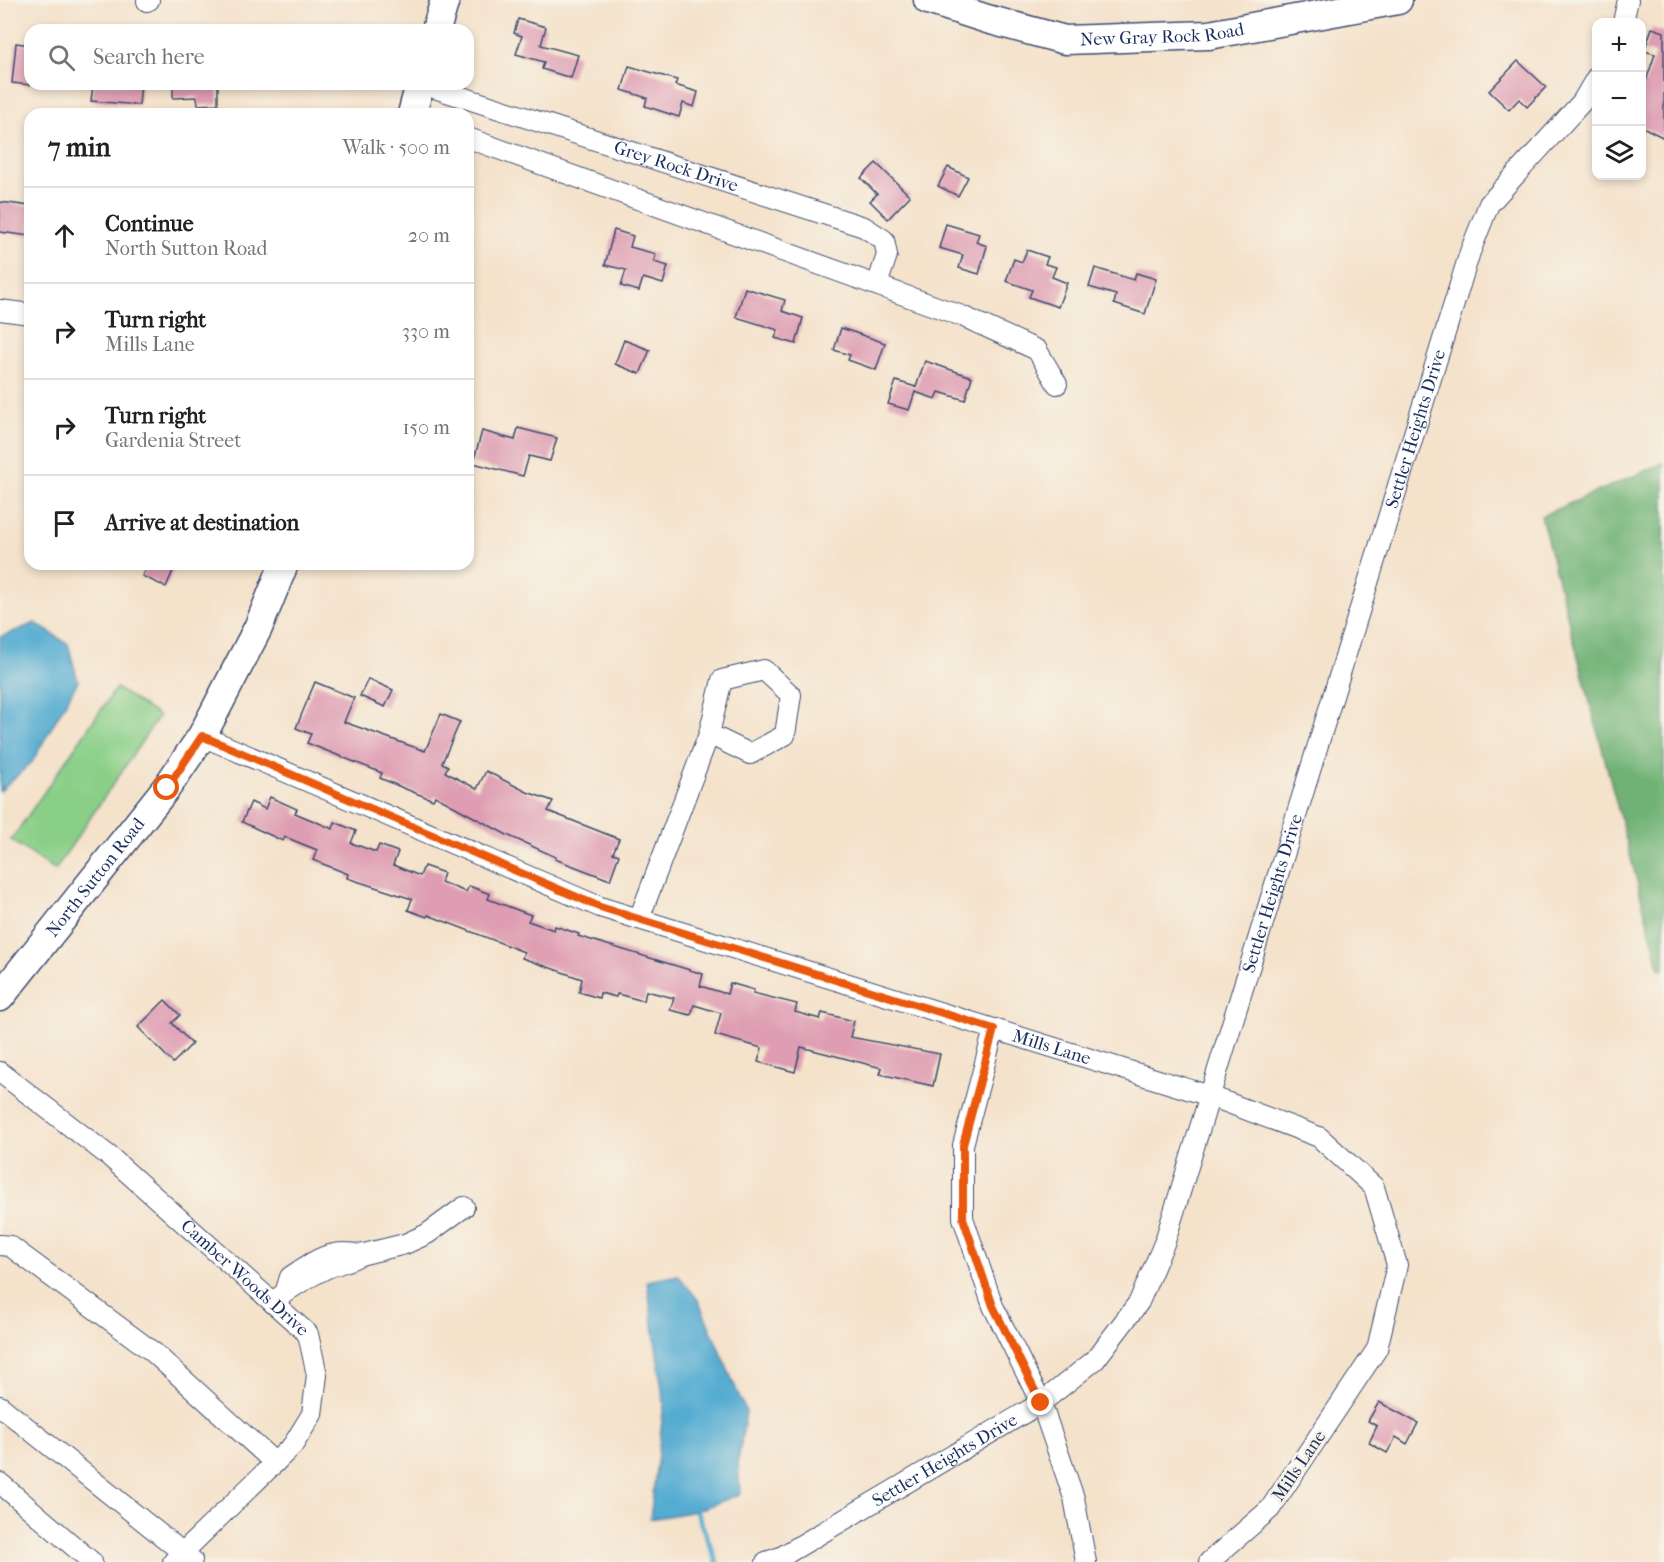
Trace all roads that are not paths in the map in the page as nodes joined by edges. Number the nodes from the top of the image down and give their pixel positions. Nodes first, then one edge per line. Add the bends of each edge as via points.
1 (445, 0) edge
2 (928, 0) edge
3 (1398, 0) edge
4 (1628, 0) edge
5 (1624, 18) edge
6 (438, 24) edge
7 (1592, 85) edge
8 (419, 90) edge
9 (440, 90) edge
10 (414, 108) edge
11 (474, 140) edge
12 (877, 285) junction
13 (0, 310) edge
14 (24, 313) edge
15 (1057, 384) dead end
16 (282, 570) edge
17 (709, 734) junction
18 (202, 736) junction
19 (639, 919) junction
20 (0, 997) edge
21 (994, 1029) junction
22 (0, 1072) edge
23 (1210, 1096) junction
24 (464, 1207) dead end
25 (0, 1245) edge
26 (279, 1296) junction
27 (1041, 1403) junction
28 (0, 1406) edge
29 (275, 1463) junction
30 (0, 1483) edge
31 (183, 1559) edge
32 (92, 1562) edge
33 (766, 1562) edge
34 (1086, 1562) edge
35 (1209, 1562) edge

1 - 6 main road
2 - 3 main road, New Gray Rock Road via 1065,40 1209,35
4 - 5 street
7 - 23 street, Settler Heights Drive via 1582,102 1489,204 1470,252
8 - 10 main road
9 - 12 street, Grey Rock Drive via 864,227 884,240 886,255
11 - 12 street
12 - 15 street via 962,316 1037,350
13 - 14 street
16 - 18 main road, North Sutton Road via 258,628
17 - 17 street via 750,754 785,735 791,695 764,670 722,680
17 - 19 street
18 - 19 street, Mills Lane via 511,870
18 - 20 main road, North Sutton Road via 167,788
19 - 21 street, Mills Lane
21 - 23 street, Mills Lane
21 - 27 street via 963,1145 963,1218 993,1306
22 - 26 street, Camber Woods Drive
23 - 27 street, Settler Heights Drive via 1165,1241 1139,1302 1095,1360
23 - 35 street, Mills Lane via 1319,1137 1374,1187 1396,1265 1377,1349 1270,1509
24 - 26 street via 405,1244 360,1255 349,1262 324,1263 298,1286
25 - 29 street via 10,1246 153,1352
26 - 29 street, Camber Woods Drive via 308,1334 317,1375 312,1413 293,1445
27 - 33 street, Settler Heights Drive via 781,1557
27 - 34 street via 1074,1498
28 - 31 street
29 - 31 street, Camber Woods Drive
30 - 32 street

